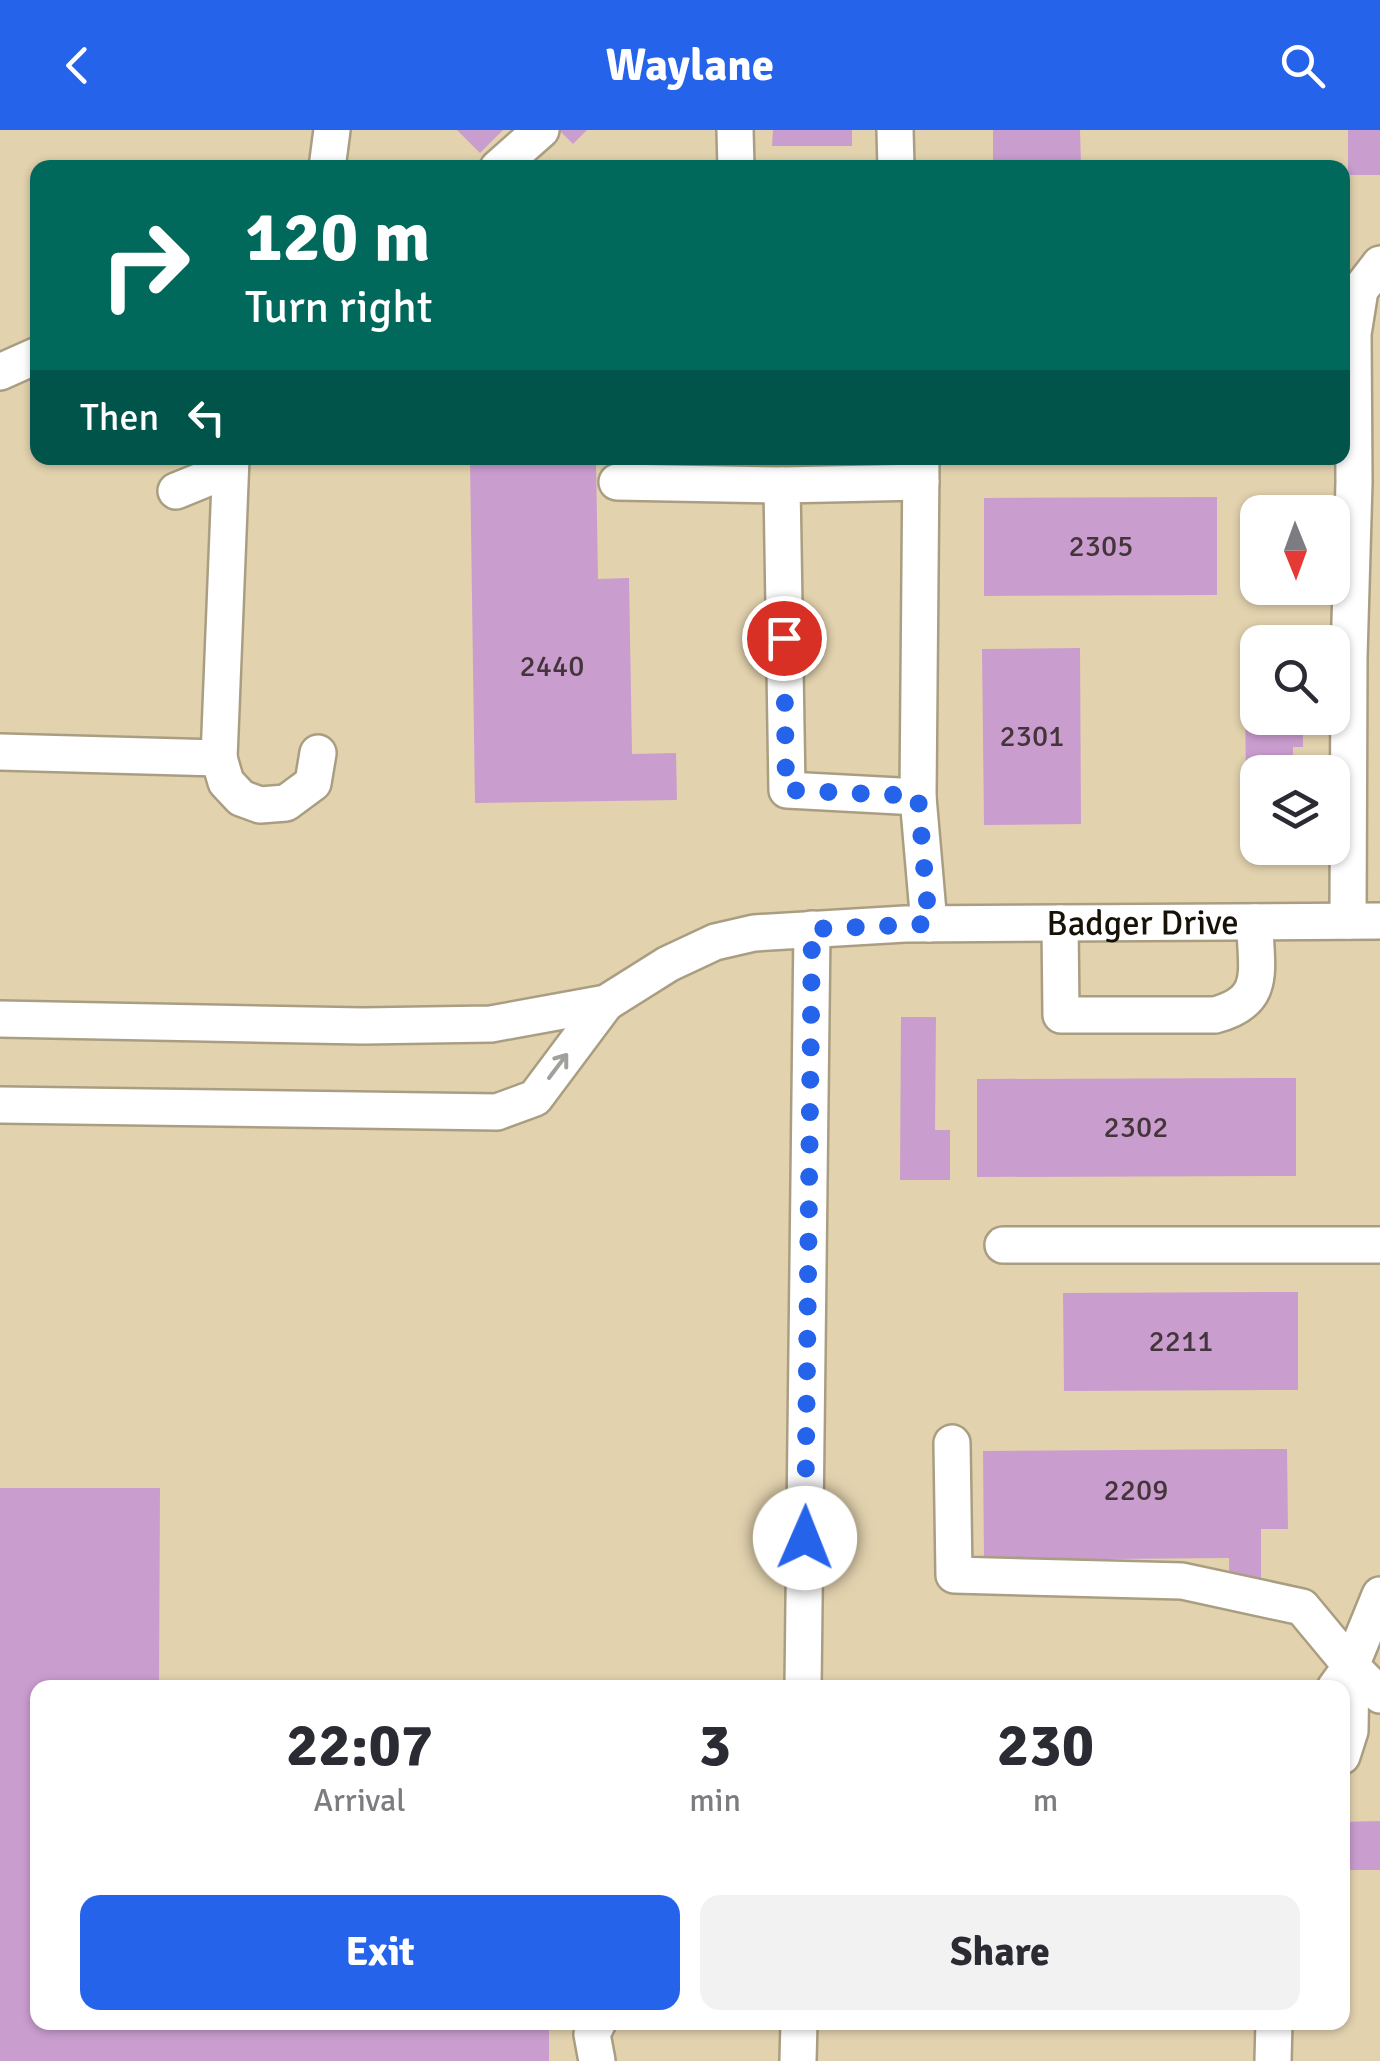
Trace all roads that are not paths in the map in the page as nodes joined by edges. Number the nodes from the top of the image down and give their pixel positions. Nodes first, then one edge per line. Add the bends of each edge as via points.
1 (332, 130) edge
2 (540, 130) edge
3 (735, 130) edge
4 (895, 130) edge
5 (328, 160) edge
6 (507, 160) edge
7 (736, 160) edge
8 (896, 160) edge
9 (1380, 264) edge
10 (30, 358) edge
11 (0, 372) edge
12 (226, 465) edge
13 (230, 465) edge
14 (921, 470) edge
15 (617, 482) dead end
16 (782, 485) junction
17 (176, 491) dead end
18 (0, 752) edge
19 (318, 752) dead end
20 (219, 758) junction
21 (918, 796) junction
22 (1364, 920) edge
23 (1255, 922) junction
24 (917, 924) junction
25 (1060, 924) junction
26 (812, 929) junction
27 (606, 1003) junction
28 (0, 1019) edge
29 (0, 1106) edge
30 (1380, 1244) edge
31 (1002, 1245) dead end
32 (952, 1443) dead end
33 (1380, 1595) edge
34 (1355, 1674) edge
35 (803, 1680) edge
36 (1380, 1696) edge
37 (1350, 1731) edge
38 (594, 2030) edge
39 (799, 2030) edge
40 (1274, 2030) edge
41 (597, 2061) edge
42 (798, 2061) edge
43 (1272, 2061) edge

1 - 5 street
2 - 6 street
3 - 7 street
4 - 8 street
9 - 22 street via 1360,290 1353,334 1349,657
10 - 11 street
12 - 17 street
13 - 20 street
14 - 16 street
14 - 21 street
15 - 16 street
16 - 21 street via 786,790
18 - 20 street
19 - 20 street via 313,783 286,803 260,805 226,782
21 - 24 street
22 - 23 street, Badger Drive
23 - 25 street, Badger Drive
23 - 25 street via 1254,989 1236,1010 1215,1015 1061,1015
24 - 25 street, Badger Drive
24 - 26 street, Badger Drive
26 - 27 street, Badger Drive via 715,942
26 - 35 street
27 - 28 street via 491,1024
29 -> 27 street via 497,1112 536,1098
30 - 31 street
32 - 34 street via 954,1575 1182,1580 1302,1606
33 - 34 street
34 - 36 street
34 - 37 street
38 - 41 street
39 - 42 street
40 - 43 street

